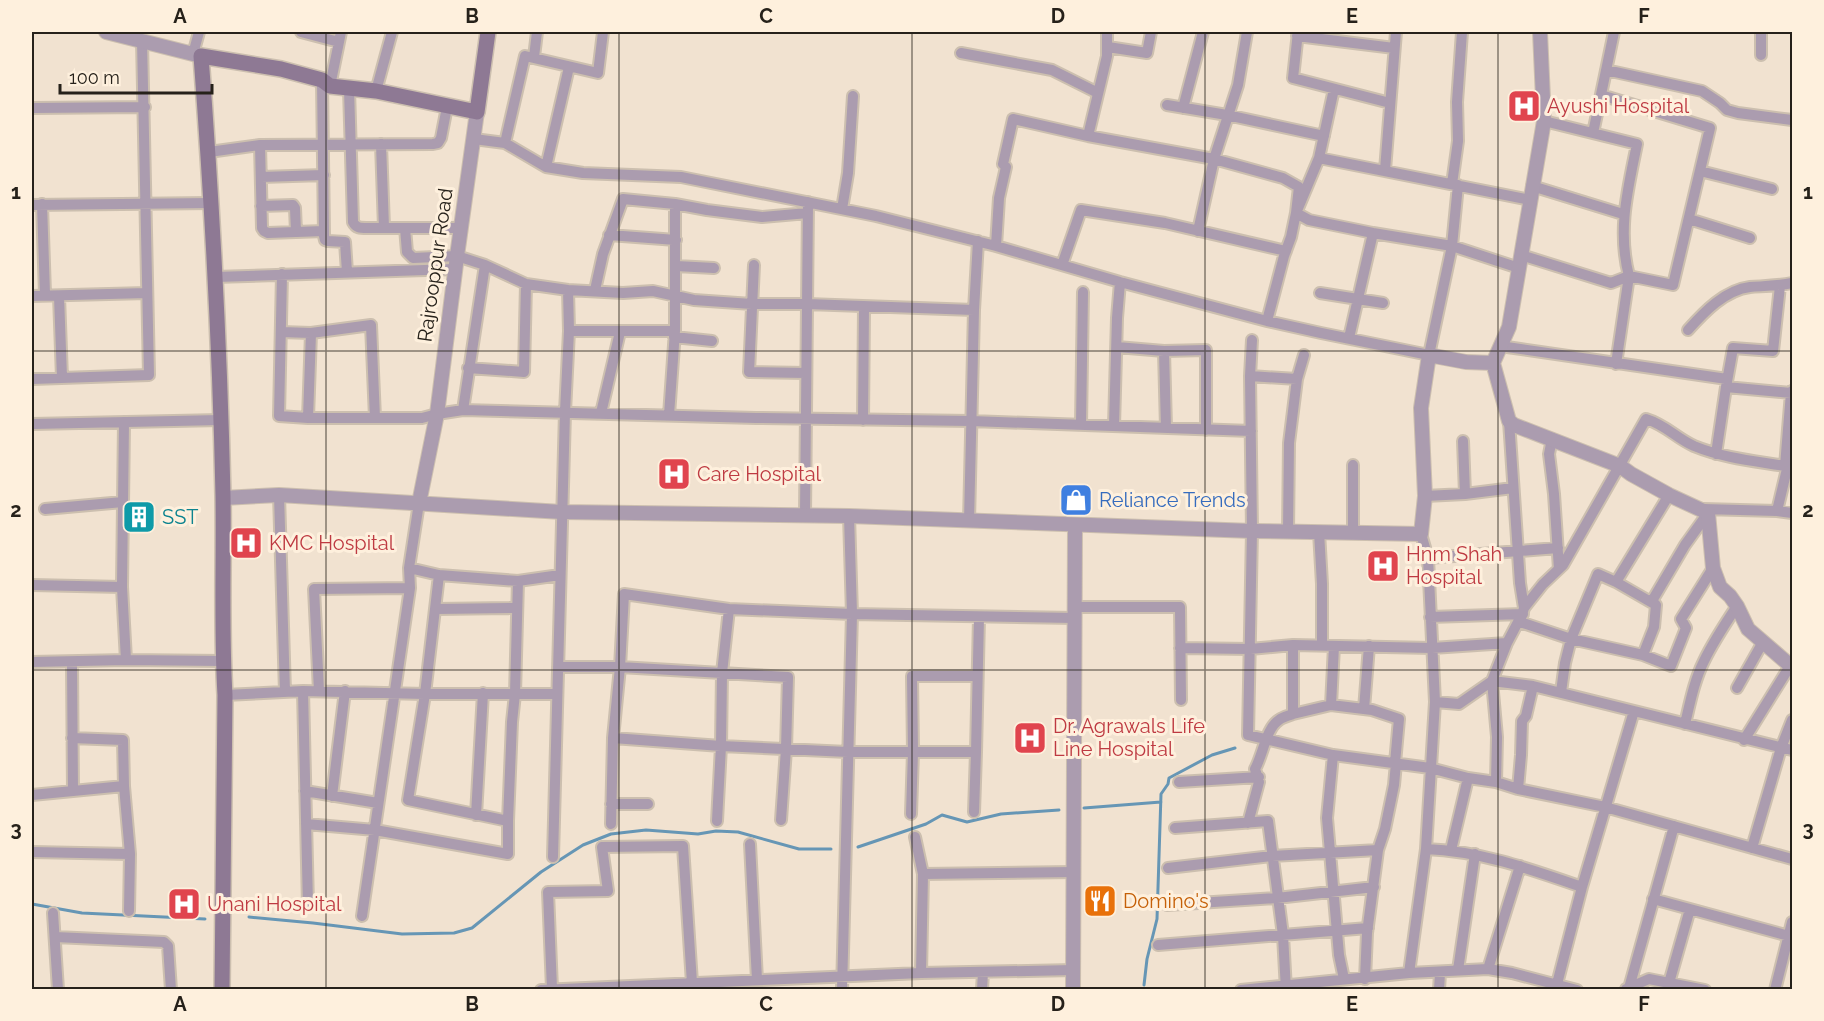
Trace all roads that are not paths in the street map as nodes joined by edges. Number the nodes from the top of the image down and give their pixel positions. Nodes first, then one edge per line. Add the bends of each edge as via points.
1 (106, 32) edge
2 (199, 32) edge
3 (301, 32) edge
4 (392, 32) edge
5 (488, 32) edge
6 (537, 32) edge
7 (603, 32) edge
8 (1107, 32) edge
9 (1151, 32) edge
10 (1203, 32) edge
11 (1247, 32) edge
12 (1396, 32) edge
13 (1462, 32) edge
14 (1540, 32) edge
15 (1614, 32) edge
16 (1761, 32) edge
17 (1298, 34) edge
18 (340, 37) edge
19 (142, 40) junction
20 (1108, 47) junction
21 (1394, 48) junction
22 (961, 53) dead end
23 (197, 55) junction
24 (1761, 55) dead end
25 (534, 57) junction
26 (569, 67) junction
27 (1606, 70) junction
28 (326, 83) junction
29 (1334, 88) junction
30 (349, 89) junction
31 (376, 91) junction
32 (1098, 93) junction
33 (1601, 95) junction
34 (854, 96) dead end
35 (1390, 103) junction
36 (1167, 105) dead end
37 (145, 107) junction
38 (447, 107) junction
39 (32, 108) edge
40 (1183, 108) junction
41 (477, 112) junction
42 (1227, 115) junction
43 (1792, 120) edge
44 (1544, 121) junction
45 (1593, 133) junction
46 (1088, 136) junction
47 (1324, 136) junction
48 (474, 139) junction
49 (505, 143) junction
50 (350, 144) junction
51 (381, 144) junction
52 (323, 145) junction
53 (260, 146) junction
54 (209, 152) junction
55 (1319, 158) junction
56 (1214, 159) junction
57 (546, 167) junction
58 (1385, 170) junction
59 (1700, 171) junction
60 (324, 175) junction
61 (261, 177) junction
62 (1455, 185) junction
63 (1532, 186) junction
64 (1772, 189) dead end
65 (1530, 200) junction
66 (146, 203) junction
67 (211, 203) junction
68 (37, 204) edge
69 (675, 204) junction
70 (261, 206) junction
71 (808, 208) junction
72 (842, 209) junction
73 (1296, 213) junction
74 (1623, 214) junction
75 (1689, 219) junction
76 (384, 228) junction
77 (405, 228) junction
78 (461, 228) junction
79 (324, 231) junction
80 (1198, 231) junction
81 (296, 232) junction
82 (1373, 233) junction
83 (609, 235) junction
84 (1750, 238) dead end
85 (676, 240) junction
86 (978, 241) junction
87 (43, 244) junction
88 (32, 246) edge
89 (996, 246) junction
90 (1452, 246) junction
91 (1286, 251) junction
92 (456, 262) junction
93 (1520, 262) junction
94 (485, 265) junction
95 (754, 265) dead end
96 (1062, 265) junction
97 (676, 266) junction
98 (714, 268) dead end
99 (347, 272) junction
100 (282, 274) junction
101 (1629, 276) junction
102 (215, 277) junction
103 (1120, 282) junction
104 (1792, 283) edge
105 (526, 284) junction
106 (1780, 286) junction
107 (568, 290) junction
108 (595, 290) junction
109 (1083, 292) dead end
110 (147, 293) junction
111 (1320, 293) dead end
112 (45, 294) junction
113 (32, 296) edge
114 (59, 296) junction
115 (676, 296) junction
116 (1358, 299) junction
117 (1383, 303) dead end
118 (752, 304) junction
119 (807, 304) junction
120 (864, 307) junction
121 (974, 310) junction
122 (1267, 321) junction
123 (1688, 330) dead end
124 (569, 331) junction
125 (281, 332) junction
126 (620, 332) junction
127 (311, 333) junction
128 (674, 334) junction
129 (1349, 338) junction
130 (1252, 340) dead end
131 (712, 341) dead end
132 (1500, 346) junction
133 (1117, 347) junction
134 (1164, 351) junction
135 (1304, 355) dead end
136 (1429, 355) junction
137 (1493, 363) junction
138 (1616, 364) junction
139 (468, 368) junction
140 (806, 373) junction
141 (1250, 376) junction
142 (62, 378) junction
143 (32, 379) edge
144 (1297, 379) junction
145 (1726, 383) junction
146 (1792, 392) edge
147 (463, 410) junction
148 (565, 412) junction
149 (601, 413) junction
150 (436, 414) junction
151 (669, 416) junction
152 (308, 418) junction
153 (375, 418) junction
154 (806, 419) junction
155 (221, 420) junction
156 (864, 420) junction
157 (1509, 421) junction
158 (124, 422) junction
159 (971, 422) junction
160 (32, 424) edge
161 (1081, 425) junction
162 (1114, 426) junction
163 (1166, 428) junction
164 (1206, 430) junction
165 (1251, 431) junction
166 (1790, 433) edge
167 (1552, 440) junction
168 (1463, 441) dead end
169 (1716, 454) junction
170 (1353, 465) dead end
171 (1620, 466) junction
172 (1785, 466) junction
173 (1513, 488) junction
174 (1465, 494) junction
175 (279, 495) junction
176 (1669, 495) junction
177 (1425, 496) junction
178 (223, 498) junction
179 (123, 502) junction
180 (419, 502) junction
181 (45, 509) dead end
182 (1705, 511) junction
183 (1777, 511) junction
184 (562, 512) junction
185 (1792, 513) edge
186 (805, 516) junction
187 (849, 516) junction
188 (969, 520) junction
189 (1075, 525) junction
190 (1252, 531) junction
191 (1288, 532) junction
192 (1319, 532) junction
193 (1353, 533) junction
194 (1421, 534) junction
195 (1558, 548) junction
196 (1518, 550) junction
197 (1428, 558) junction
198 (409, 568) junction
199 (1713, 568) junction
200 (1559, 569) junction
201 (439, 575) junction
202 (560, 575) junction
203 (518, 581) junction
204 (1617, 582) junction
205 (32, 585) edge
206 (123, 587) junction
207 (410, 588) junction
208 (1656, 605) junction
209 (1737, 606) junction
210 (517, 608) junction
211 (436, 609) junction
212 (729, 609) junction
213 (1075, 612) junction
214 (852, 614) junction
215 (1523, 614) junction
216 (979, 617) junction
217 (1430, 617) junction
218 (1570, 639) junction
219 (1763, 642) junction
220 (1507, 643) junction
221 (1293, 645) junction
222 (1328, 646) junction
223 (1369, 646) junction
224 (1180, 648) junction
225 (1432, 648) junction
226 (1250, 649) junction
227 (1643, 655) junction
228 (126, 660) junction
229 (223, 661) junction
230 (32, 662) edge
231 (72, 662) junction
232 (558, 667) junction
233 (620, 667) junction
234 (1791, 667) edge
235 (722, 673) junction
236 (977, 676) junction
237 (1492, 681) junction
238 (1533, 686) junction
239 (1737, 688) dead end
240 (303, 691) junction
241 (319, 691) junction
242 (345, 691) junction
243 (285, 692) junction
244 (395, 692) junction
245 (1561, 692) junction
246 (483, 693) junction
247 (425, 694) junction
248 (515, 694) junction
249 (557, 694) junction
250 (225, 695) junction
251 (1181, 700) dead end
252 (1435, 702) junction
253 (1331, 705) junction
254 (1364, 709) junction
255 (1634, 711) junction
256 (1293, 714) junction
257 (1792, 720) edge
258 (1685, 724) junction
259 (72, 738) junction
260 (613, 738) junction
261 (1266, 740) junction
262 (1744, 740) junction
263 (721, 746) junction
264 (786, 749) junction
265 (1787, 749) edge
266 (848, 752) junction
267 (913, 752) junction
268 (976, 752) junction
269 (1334, 755) junction
270 (1396, 763) junction
271 (1430, 768) junction
272 (1259, 777) junction
273 (1468, 778) junction
274 (1179, 782) dead end
275 (1496, 782) junction
276 (124, 786) junction
277 (1518, 789) junction
278 (73, 791) junction
279 (305, 791) junction
280 (32, 795) edge
281 (332, 796) junction
282 (378, 803) junction
283 (611, 804) junction
284 (648, 804) dead end
285 (1605, 807) junction
286 (974, 812) dead end
287 (911, 813) dead end
288 (476, 815) junction
289 (781, 820) dead end
290 (508, 821) junction
291 (717, 821) dead end
292 (1248, 823) junction
293 (306, 824) junction
294 (611, 824) dead end
295 (1674, 826) junction
296 (1174, 828) dead end
297 (375, 830) junction
298 (915, 837) dead end
299 (750, 844) dead end
300 (1752, 848) junction
301 (1426, 849) junction
302 (1378, 850) junction
303 (1451, 850) junction
304 (32, 852) edge
305 (1330, 852) junction
306 (130, 854) junction
307 (1475, 854) junction
308 (1272, 856) junction
309 (553, 857) dead end
310 (1792, 859) edge
311 (1520, 866) junction
312 (1168, 868) dead end
313 (1074, 872) junction
314 (923, 874) junction
315 (1374, 886) junction
316 (1582, 887) junction
317 (1334, 890) junction
318 (1277, 898) junction
319 (1653, 899) junction
320 (1167, 905) dead end
321 (308, 906) dead end
322 (1690, 909) junction
323 (129, 911) dead end
324 (53, 914) dead end
325 (362, 916) dead end
326 (1792, 922) edge
327 (1368, 928) junction
328 (1337, 930) junction
329 (1283, 935) junction
330 (1789, 936) junction
331 (55, 938) junction
332 (1158, 945) dead end
333 (1488, 969) junction
334 (1074, 970) junction
335 (1458, 970) junction
336 (982, 972) junction
337 (921, 973) junction
338 (1410, 973) junction
339 (1440, 973) junction
340 (842, 976) junction
341 (1365, 979) junction
342 (757, 980) junction
343 (1344, 980) junction
344 (692, 983) junction
345 (1669, 983) junction
346 (1532, 984) edge
347 (1557, 984) junction
348 (662, 987) edge
349 (603, 988) edge
350 (1286, 988) edge
351 (552, 989) edge
352 (1627, 989) edge
353 (58, 990) edge
354 (171, 990) edge
355 (222, 990) edge
356 (541, 990) edge
357 (842, 990) edge
358 (982, 990) edge
359 (1073, 990) edge
360 (1241, 990) edge
361 (1439, 990) edge
362 (1577, 990) edge
363 (1705, 990) edge
364 (1774, 990) edge

1 - 19 street
2 - 23 street
3 - 18 street
4 - 31 street
5 - 41 main road, Rajrooppur Road
6 - 25 street
7 - 26 street via 598,74
8 - 20 street
9 - 20 street via 1147,53
10 - 40 street
11 - 42 street via 1238,85
12 - 21 street
13 - 62 street
14 - 44 street
15 - 27 street
16 - 24 street
17 - 21 street
17 - 29 street via 1293,78
18 - 28 street
19 - 23 street
19 - 37 street
20 - 32 street
21 - 35 street
22 - 32 street via 1052,70
23 - 28 main road via 281,69
23 - 54 main road
25 - 26 street
25 - 49 street via 525,56
26 - 57 street
27 - 33 street
27 - 43 street via 1702,91 1727,110 1738,113
28 - 30 main road
28 - 52 street
29 - 35 street
29 - 47 street
30 - 31 main road
30 - 50 street
31 - 38 main road
32 - 46 street
33 - 45 street
33 - 59 street via 1710,128
34 - 72 street
35 - 58 street
36 - 40 street
37 - 39 street
37 - 66 street
38 - 41 main road
38 - 51 street via 438,143
40 - 42 street
41 - 48 street, Rajrooppur Road
42 - 47 street
42 - 56 street
44 - 45 street
44 - 63 street
45 - 74 street via 1637,144
46 - 56 street
46 - 89 street via 1013,119 1003,164 1006,167 999,198
47 - 55 street
48 - 49 street
48 - 78 street, Rajrooppur Road
49 - 57 street
50 - 51 street
50 - 52 street
50 - 76 street via 353,222 359,228
51 - 76 street
52 - 53 street
52 - 60 street
53 - 54 street
53 - 61 street
54 - 67 main road
55 - 58 street
55 - 73 street
56 - 73 street via 1283,178 1299,187
56 - 80 street
57 - 71 street via 583,173 681,177
58 - 62 street
59 - 64 street
59 - 75 street
60 - 61 street
60 - 79 street
61 - 70 street
62 - 65 street
62 - 90 street
63 - 65 street
63 - 74 street
65 - 93 street
66 - 67 street
66 - 68 street
66 - 110 street
67 - 102 main road
68 - 87 street
69 - 71 street via 762,217
69 - 83 street via 623,199
69 - 85 street
70 - 81 street via 264,231
70 - 81 street via 293,205
71 - 72 street
71 - 119 street
72 - 86 street
73 - 82 street via 1309,220
73 - 91 street
74 - 101 street
75 - 84 street
75 - 101 street via 1673,285
76 - 77 street
77 - 78 street
77 - 92 street via 407,252 413,258
78 - 92 street, Rajrooppur Road
79 - 81 street
79 - 99 street via 325,240 345,242
80 - 91 street
80 - 96 street via 1081,210
82 - 90 street
82 - 116 street
83 - 85 street
83 - 108 street
85 - 97 street
86 - 89 street
86 - 121 street
87 - 88 street
87 - 112 street
89 - 96 street
90 - 93 street
90 - 136 street
91 - 122 street
92 - 94 street
92 - 99 street
92 - 150 street, Rajrooppur Road
93 - 101 street via 1611,283
93 - 132 street via 1509,327
94 - 105 street
94 - 139 street
95 - 118 street
96 - 103 street
97 - 98 street
97 - 115 street
99 - 100 street
100 - 102 street
100 - 125 street
101 - 138 street
102 - 155 main road
103 - 122 street
103 - 133 street
104 - 106 street
105 - 107 street
105 - 139 street via 524,372
106 - 123 street via 1749,287 1730,294
106 - 145 street via 1773,351 1733,348
107 - 108 street
107 - 124 street
108 - 115 street via 653,291
109 - 161 street
110 - 114 street
110 - 142 street via 149,375
111 - 116 street
112 - 113 street
112 - 114 street
114 - 142 street
115 - 118 street
115 - 128 street
116 - 117 street
116 - 129 street
118 - 119 street
118 - 140 street via 749,372
119 - 120 street
119 - 140 street
120 - 121 street
120 - 156 street
121 - 159 street
122 - 129 street
124 - 126 street
124 - 148 street
125 - 127 street
125 - 152 street via 279,416
126 - 128 street
126 - 149 street
127 - 152 street
127 - 153 street via 371,325
128 - 131 street
128 - 151 street
129 - 136 street
130 - 141 street
132 - 137 street
132 - 138 street
133 - 134 street
133 - 162 street
134 - 163 street
134 - 164 street via 1206,350
135 - 144 street
136 - 137 street
136 - 177 street via 1421,408
137 - 157 street
138 - 145 street
139 - 147 street
140 - 154 street
141 - 144 street
141 - 165 street
142 - 143 street
144 - 191 street via 1289,443
145 - 146 street
145 - 169 street
146 - 166 street
147 - 148 street
147 - 150 street
148 - 149 street
148 - 184 street
149 - 151 street
150 - 153 street via 422,418
150 - 180 street, Rajrooppur Road
151 - 154 street
152 - 153 street
154 - 156 street
154 - 186 street
155 - 158 street
155 - 178 main road
156 - 159 street
157 - 167 street
157 - 173 street
158 - 160 street
158 - 179 street
159 - 161 street
159 - 188 street
161 - 162 street
162 - 163 street
163 - 164 street
164 - 165 street
165 - 190 street
166 - 172 street
167 - 171 street
167 - 195 street via 1549,454
168 - 174 street
169 - 171 street via 1646,419
169 - 172 street
170 - 193 street
171 - 176 street
171 - 200 street
172 - 183 street
173 - 174 street
173 - 196 street
174 - 177 street
175 - 178 street
175 - 180 street
175 - 243 street
176 - 182 street
176 - 204 street
177 - 194 street
178 - 229 main road
179 - 181 street
179 - 206 street
180 - 184 street
180 - 198 street
182 - 183 street
182 - 199 street
182 - 208 street via 1652,601
183 - 185 street
184 - 186 street
184 - 202 street
186 - 187 street
187 - 188 street
187 - 214 street
188 - 189 street
189 - 190 street
189 - 213 street
190 - 191 street
190 - 226 street
191 - 192 street
192 - 193 street
192 - 222 street
193 - 194 street
194 - 197 street
195 - 196 street
195 - 200 street
196 - 197 street
196 - 215 street
197 - 217 street
198 - 201 street
198 - 207 street
199 - 209 street via 1720,587
199 - 227 street via 1681,619 1686,628 1671,666
200 - 215 street via 1543,584
201 - 203 street
201 - 211 street
202 - 203 street
202 - 232 street
203 - 210 street
204 - 208 street
204 - 218 street via 1598,574
205 - 206 street
206 - 228 street
207 - 241 street via 314,589
207 - 244 street
208 - 227 street via 1654,627
209 - 219 street via 1748,629
209 - 258 street via 1703,663
210 - 211 street
210 - 248 street
211 - 247 street
212 - 214 street
212 - 233 street via 624,594
212 - 235 street
213 - 216 street
213 - 224 street via 1180,608
213 - 313 street
214 - 216 street
214 - 266 street
215 - 217 street
215 - 218 street
215 - 220 street
216 - 236 street
217 - 225 street
218 - 227 street
218 - 245 street
219 - 234 street
219 - 239 street
220 - 225 street
220 - 237 street
221 - 222 street
221 - 226 street
221 - 256 street
222 - 223 street
222 - 253 street
223 - 225 street
223 - 254 street
224 - 226 street
224 - 251 street
225 - 252 street
226 - 261 street via 1248,735
228 - 229 street
228 - 231 street
229 - 250 main road
230 - 231 street
231 - 259 street
232 - 233 street
232 - 249 street
233 - 235 street
233 - 260 street
234 - 262 street
235 - 263 street
235 - 264 street via 788,677
236 - 267 street via 912,676
236 - 268 street
237 - 238 street
237 - 252 street via 1459,704
237 - 275 street
238 - 245 street
238 - 277 street via 1522,721
240 - 241 street
240 - 243 street
240 - 279 street
241 - 242 street
242 - 244 street
242 - 281 street
243 - 250 street
244 - 247 street
244 - 282 street
245 - 255 street
246 - 247 street
246 - 248 street
246 - 288 street
247 - 288 street via 408,800
248 - 249 street
248 - 290 street
249 - 309 street
250 - 355 main road
252 - 271 street
253 - 254 street
253 - 256 street
254 - 270 street via 1400,719
255 - 258 street
255 - 285 street
256 - 261 street via 1276,721
257 - 265 street
258 - 262 street
259 - 276 street via 123,740
259 - 278 street
260 - 263 street
260 - 283 street
261 - 269 street
261 - 272 street via 1256,769
262 - 265 street
263 - 264 street
263 - 291 street
264 - 266 street
264 - 289 street
265 - 300 street
266 - 267 street
266 - 340 street
267 - 268 street
267 - 287 street
268 - 286 street
269 - 270 street
269 - 305 street via 1327,818
270 - 271 street
270 - 302 street
271 - 273 street
271 - 301 street
272 - 274 street
272 - 292 street
273 - 275 street
273 - 303 street
275 - 277 street
276 - 278 street
276 - 306 street
277 - 285 street
278 - 280 street
279 - 281 street
279 - 293 street
281 - 282 street
282 - 297 street
283 - 284 street
283 - 294 street
285 - 295 street
285 - 316 street
288 - 290 street
290 - 297 street via 508,854
292 - 296 street
292 - 308 street via 1268,822
293 - 297 street
293 - 321 street
295 - 300 street
295 - 319 street
297 - 325 street
298 - 314 street
299 - 342 street
300 - 310 street
301 - 303 street
301 - 338 street
302 - 305 street
302 - 315 street
303 - 307 street
304 - 306 street
305 - 308 street
305 - 317 street
306 - 323 street
307 - 311 street
307 - 335 street
308 - 312 street
308 - 318 street
311 - 316 street
311 - 333 street
313 - 314 street
313 - 334 street
314 - 337 street
315 - 317 street
315 - 327 street
316 - 347 street
317 - 318 street
317 - 328 street
318 - 320 street
318 - 329 street
319 - 322 street
319 - 352 street
322 - 330 street
322 - 345 street
324 - 331 street
326 - 330 street
327 - 328 street
327 - 341 street
328 - 329 street
328 - 343 street
329 - 332 street
329 - 350 street
330 - 364 street
331 - 353 street
331 - 354 street via 164,942 168,946
333 - 335 street
333 - 346 street
334 - 336 street
334 - 359 street
335 - 339 street
336 - 337 street
336 - 358 street
337 - 340 street
338 - 339 street
338 - 341 street
339 - 361 street
340 - 342 street
340 - 357 street
341 - 343 street
342 - 344 street
343 - 350 street
344 - 348 street
344 - 351 street via 683,846 602,847 609,891 548,892
345 - 352 street via 1649,979
345 - 363 street
346 - 347 street
347 - 362 street
348 - 349 street
349 - 351 street
350 - 360 street
351 - 356 street

